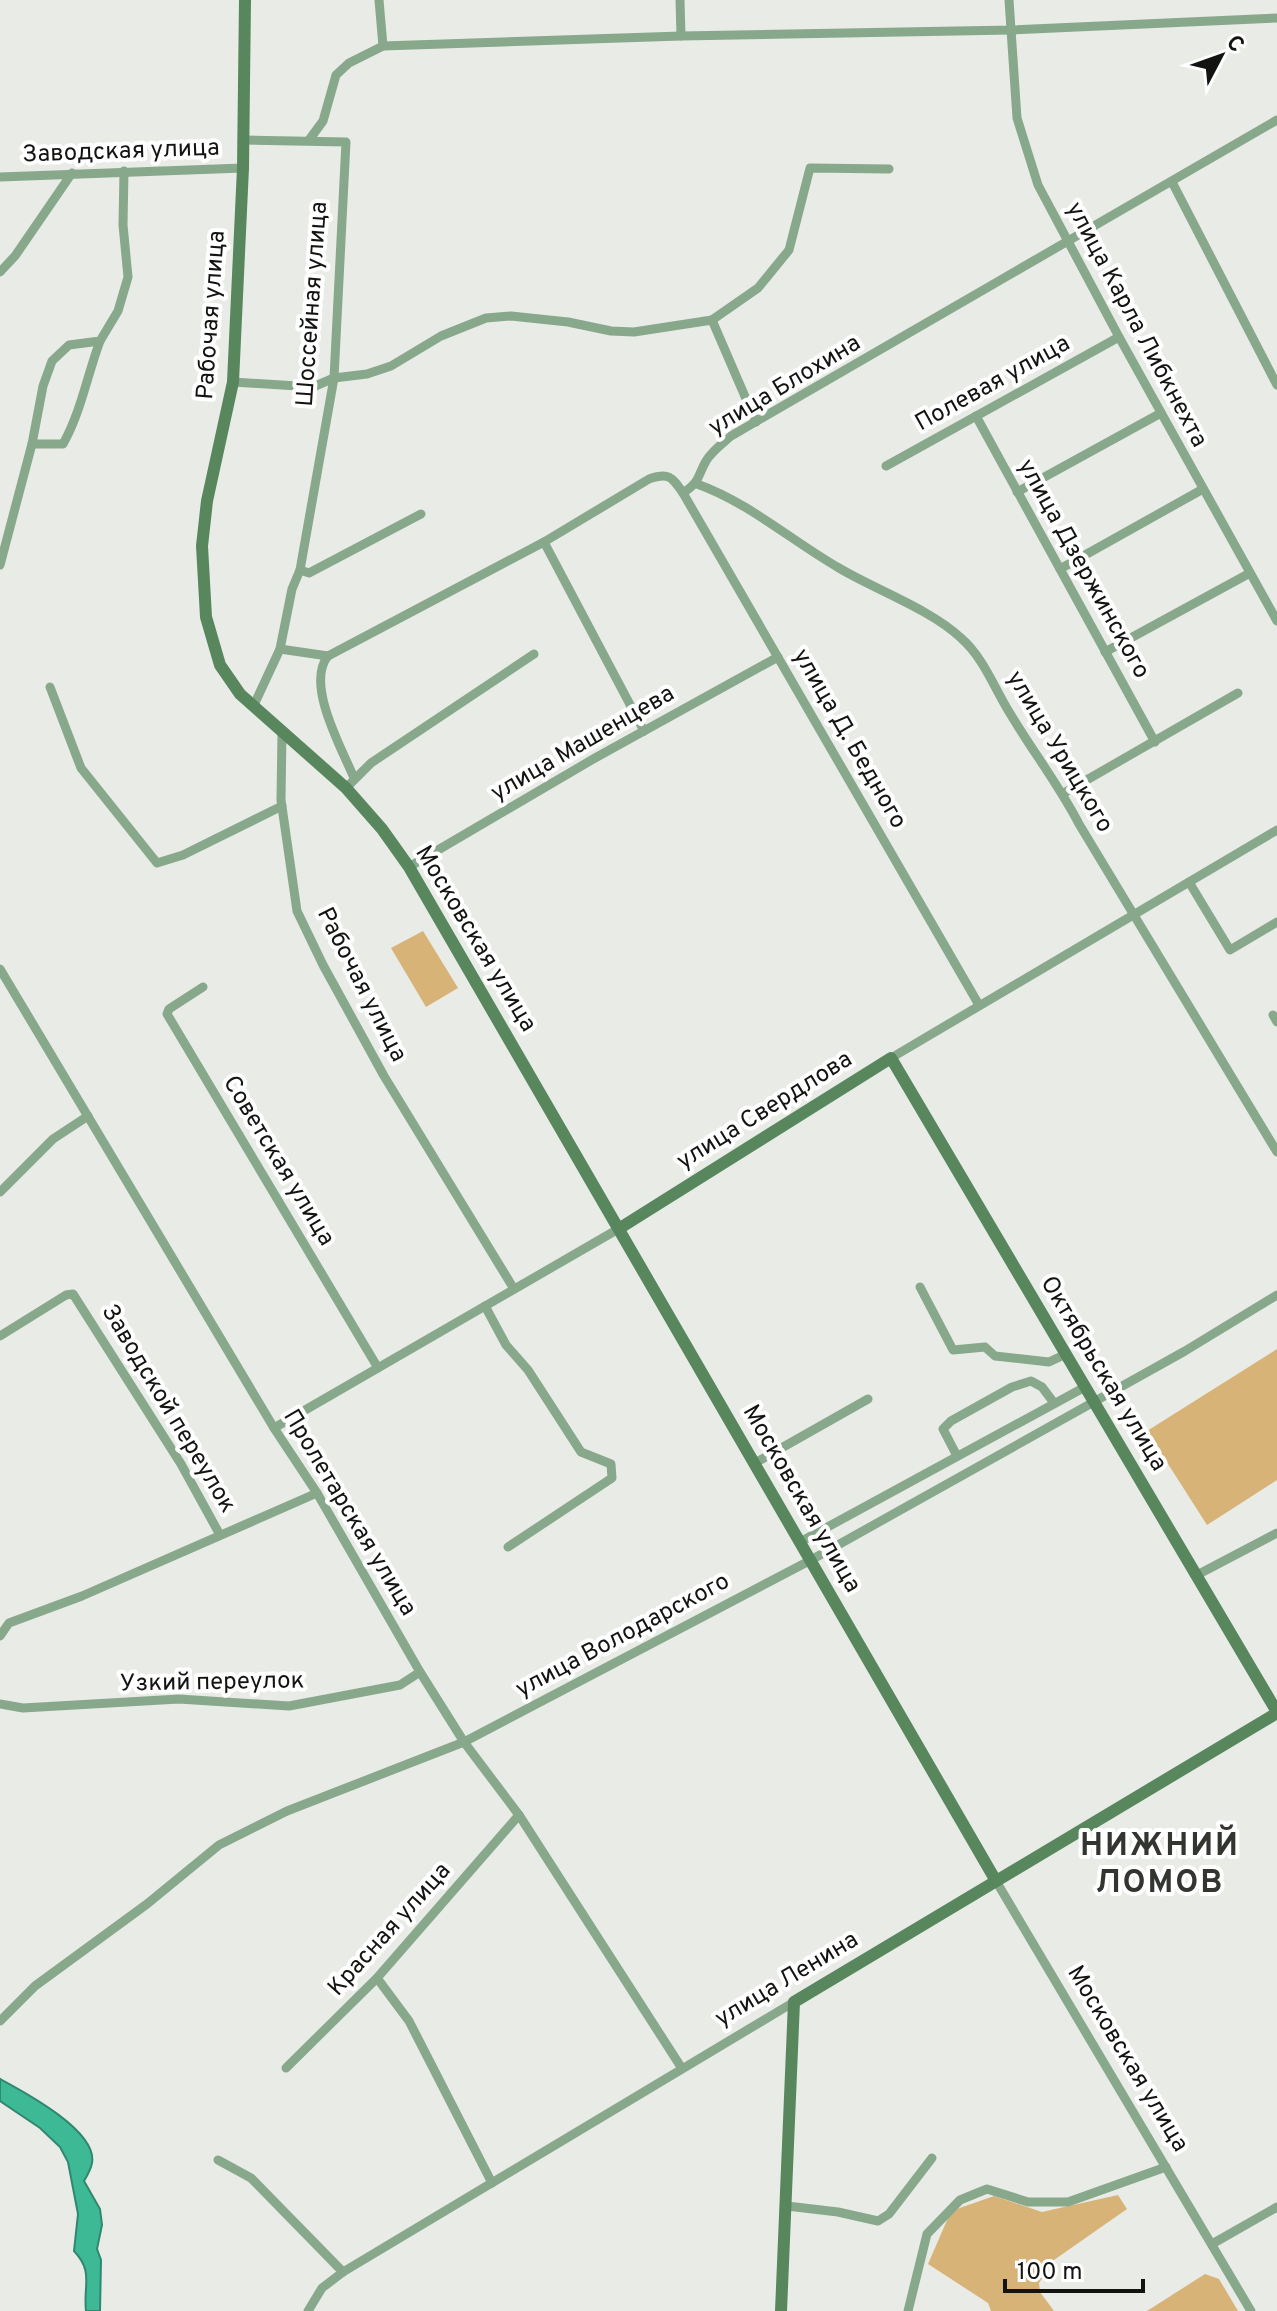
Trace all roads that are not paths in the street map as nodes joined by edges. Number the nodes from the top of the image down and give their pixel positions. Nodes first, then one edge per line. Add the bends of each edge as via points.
1 (245, 0) edge
2 (379, 0) edge
3 (680, 0) edge
4 (1009, 0) edge
5 (1277, 18) edge
6 (1012, 30) junction
7 (681, 36) junction
8 (383, 46) junction
9 (1277, 120) edge
10 (244, 140) junction
11 (309, 140) junction
12 (243, 168) junction
13 (889, 169) dead end
14 (124, 171) junction
15 (72, 173) junction
16 (0, 177) edge
17 (1172, 182) junction
18 (1069, 242) junction
19 (0, 272) edge
20 (712, 320) junction
21 (1119, 337) junction
22 (100, 341) junction
23 (334, 378) junction
24 (233, 382) junction
25 (1277, 385) edge
26 (1161, 413) junction
27 (976, 416) junction
28 (756, 422) junction
29 (32, 444) junction
30 (886, 466) dead end
31 (697, 484) junction
32 (1203, 489) junction
33 (1017, 492) junction
34 (683, 493) junction
35 (421, 514) dead end
36 (544, 542) junction
37 (0, 565) edge
38 (1060, 569) junction
39 (300, 570) junction
40 (1250, 573) junction
41 (1277, 621) edge
42 (280, 649) junction
43 (1105, 652) junction
44 (534, 654) dead end
45 (328, 656) junction
46 (778, 657) junction
47 (50, 687) dead end
48 (1238, 693) dead end
49 (253, 707) junction
50 (644, 731) junction
51 (282, 733) junction
52 (1155, 742) junction
53 (350, 783) junction
54 (1064, 793) junction
55 (282, 806) junction
56 (1277, 830) edge
57 (409, 867) junction
58 (1189, 882) junction
59 (1134, 913) junction
60 (1277, 922) edge
61 (0, 969) edge
62 (203, 987) dead end
63 (979, 1005) junction
64 (891, 1058) junction
65 (88, 1116) junction
66 (1277, 1152) edge
67 (0, 1192) edge
68 (620, 1228) junction
69 (920, 1287) dead end
70 (514, 1289) junction
71 (1277, 1295) edge
72 (485, 1306) junction
73 (0, 1336) edge
74 (1066, 1354) junction
75 (378, 1368) junction
76 (1085, 1387) junction
77 (868, 1399) dead end
78 (1094, 1402) junction
79 (1054, 1403) junction
80 (274, 1428) junction
81 (957, 1456) junction
82 (755, 1463) junction
83 (317, 1493) junction
84 (1277, 1533) edge
85 (220, 1535) junction
86 (800, 1542) junction
87 (508, 1547) dead end
88 (811, 1560) junction
89 (1197, 1575) junction
90 (5, 1622) edge
91 (0, 1636) edge
92 (420, 1672) junction
93 (0, 1704) edge
94 (1277, 1712) edge
95 (464, 1742) junction
96 (519, 1815) junction
97 (996, 1881) junction
98 (377, 1978) junction
99 (794, 2002) junction
100 (0, 2021) edge
101 (681, 2067) junction
102 (286, 2068) dead end
103 (932, 2158) dead end
104 (218, 2160) dead end
105 (1166, 2167) junction
106 (492, 2183) junction
107 (787, 2206) junction
108 (1277, 2207) edge
109 (1212, 2244) junction
110 (343, 2272) junction
111 (308, 2311) edge
112 (781, 2311) edge
113 (908, 2311) edge
114 (1251, 2311) edge

1 - 10 main road
2 - 8 street
3 - 7 street
4 - 6 street, улица Карла Либкнехта
5 - 6 street
6 - 7 street
6 - 18 street, улица Карла Либкнехта via 1017,118 1038,185
7 - 8 street
8 - 11 street via 336,75 323,121
9 - 17 street, улица Блохина
10 - 11 street, Шоссейная улица
10 - 12 main road
11 - 23 street, Шоссейная улица via 346,142
12 - 14 street, Заводская улица
12 - 24 main road, Рабочая улица
13 - 20 street via 810,168 789,250 758,288
14 - 15 street, Заводская улица
14 - 22 street via 128,277 118,311
15 - 16 street, Заводская улица
15 - 19 street
17 - 18 street, улица Блохина
17 - 25 street
18 - 21 street, улица Карла Либкнехта
18 - 28 street, улица Блохина
20 - 23 street via 634,332 511,316 486,318 441,336 391,366
20 - 28 street
21 - 26 street, улица Карла Либкнехта
21 - 27 street, Полевая улица
22 - 29 street via 69,345 52,361
22 - 29 street via 77,419 63,444
23 - 24 street via 313,387
23 - 39 street, Шоссейная улица
24 - 49 main road, Рабочая улица via 207,501 203,580 206,617 220,665
26 - 32 street, улица Карла Либкнехта
26 - 33 street
27 - 30 street, Полевая улица
27 - 33 street, улица Дзержинского
28 - 31 street, улица Блохина via 716,448
29 - 37 street
31 - 34 street, улица Блохина
31 - 54 street, улица Урицкого via 962,638
32 - 38 street
32 - 40 street, улица Карла Либкнехта
33 - 38 street, улица Дзержинского
34 - 36 street via 675,481 661,475
34 - 46 street, улица Д. Бедного
35 - 39 street via 309,573
36 - 45 street
36 - 50 street
38 - 43 street, улица Дзержинского
39 - 42 street, Шоссейная улица
40 - 41 street, улица Карла Либкнехта
40 - 43 street
42 - 45 street
42 - 49 street, Шоссейная улица
43 - 52 street, улица Дзержинского
44 - 53 street via 371,763
45 - 53 street via 320,671 324,709
46 - 50 street, улица Машенцева
46 - 63 street, улица Д. Бедного
47 - 55 street via 81,768 157,863
48 - 52 street
49 - 51 main road, Рабочая улица
50 - 57 street, улица Машенцева
51 - 53 main road, Московская улица
51 - 55 street, Рабочая улица
52 - 54 street
53 - 57 main road, Московская улица
54 - 59 street, улица Урицкого
55 - 70 street, Рабочая улица via 297,911 384,1076
56 - 58 street, улица Свердлова
57 - 68 main road, Московская улица
58 - 59 street, улица Свердлова
58 - 60 street via 1230,950
59 - 63 street, улица Свердлова
59 - 66 street, улица Урицкого
61 - 65 street, Пролетарская улица
62 - 75 street, Советская улица via 167,1014
63 - 64 street, улица Свердлова
64 - 68 main road, улица Свердлова
64 - 74 main road, Октябрьская улица
65 - 67 street via 53,1139
65 - 80 street, Пролетарская улица
68 - 70 street, улица Свердлова
68 - 82 main road, Московская улица
69 - 74 street via 953,1350 985,1347 995,1356 1049,1362
70 - 72 street, улица Свердлова
71 - 78 street, улица Володарского
72 - 75 street, улица Свердлова
72 - 87 street via 581,1452 611,1464 612,1478
73 - 85 street, Заводской переулок via 73,1294
74 - 76 main road, Октябрьская улица
75 - 80 street, улица Свердлова
76 - 78 main road, Октябрьская улица
76 - 79 street
77 - 82 street
78 - 88 street, улица Володарского
78 - 89 main road, Октябрьская улица
79 - 81 street
79 - 81 street via 1031,1381 1012,1387 943,1429
80 - 83 street, Пролетарская улица
81 - 86 street
82 - 86 main road, Московская улица
83 - 85 street
83 - 92 street, Пролетарская улица
84 - 89 street
85 - 90 street via 82,1596
86 - 88 main road, Московская улица
88 - 95 street, улица Володарского
88 - 97 main road, Московская улица
89 - 94 main road, Октябрьская улица
90 - 91 street
92 - 93 street, Узкий переулок via 400,1685 289,1706 179,1699 23,1708
92 - 95 street, Пролетарская улица
94 - 97 main road, улица Ленина
95 - 96 street, Пролетарская улица
95 - 100 street, улица Володарского via 287,1811 219,1845 35,1986
96 - 98 street, Красная улица
96 - 101 street, Пролетарская улица
97 - 99 main road, улица Ленина
97 - 105 street, Московская улица
98 - 102 street, Красная улица
98 - 106 street via 409,2021
99 - 101 street, улица Ленина
99 - 107 main road
101 - 106 street, улица Ленина
103 - 107 street via 878,2221
104 - 110 street via 251,2178
105 - 109 street, Московская улица
105 - 113 street via 1068,2202 1028,2202 987,2189 960,2200 927,2234
106 - 110 street, улица Ленина
107 - 112 main road
108 - 109 street
109 - 114 street, Московская улица
110 - 111 street, улица Ленина via 322,2288

